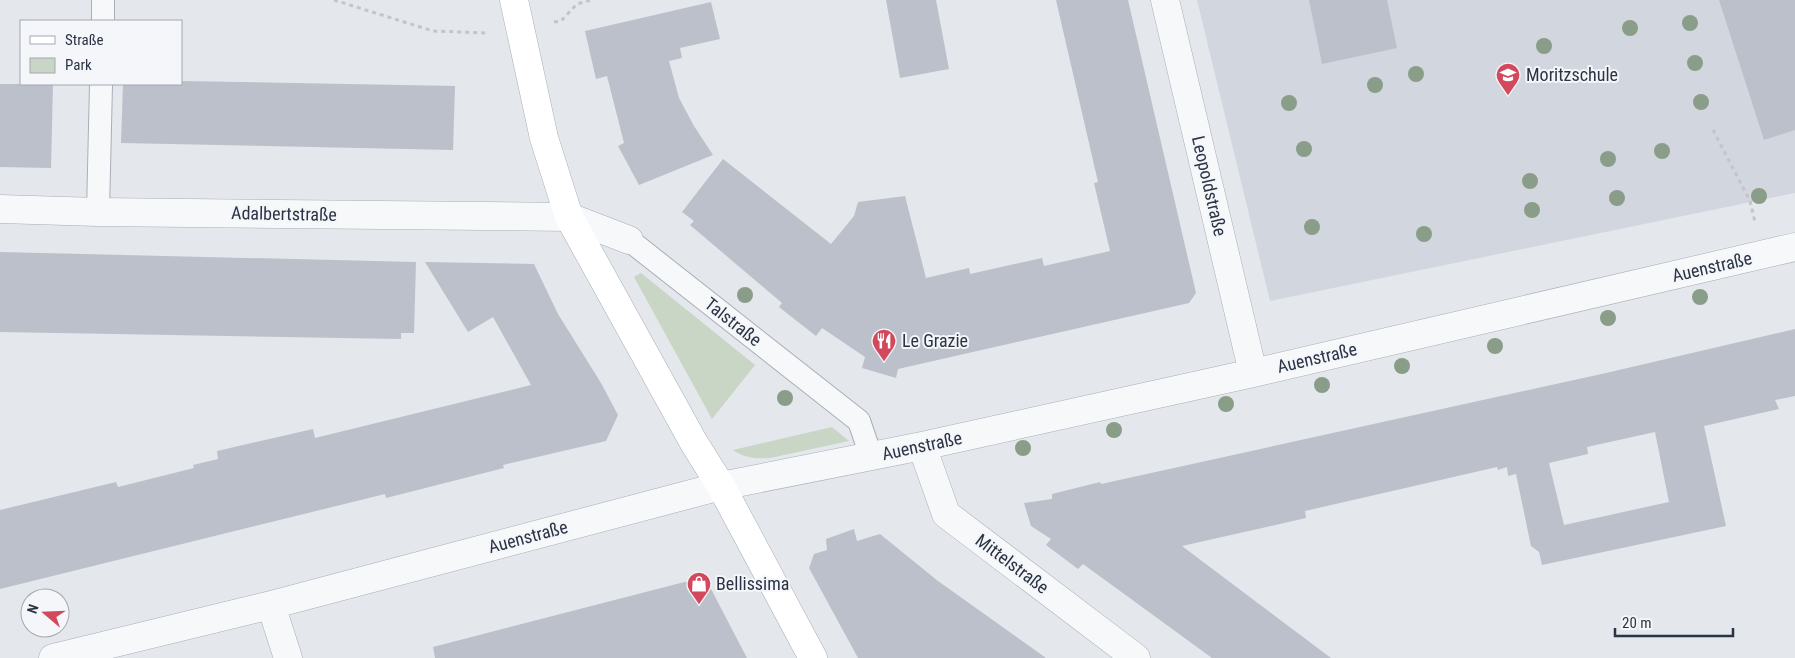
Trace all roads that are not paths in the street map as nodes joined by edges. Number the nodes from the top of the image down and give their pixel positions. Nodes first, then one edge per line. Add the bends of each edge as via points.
1 (103, 0) edge
2 (514, 0) edge
3 (1165, 0) edge
4 (103, 20) edge
5 (101, 85) edge
6 (0, 208) edge
7 (98, 212) junction
8 (568, 217) junction
9 (630, 240) joint
10 (1795, 247) edge
11 (1253, 373) junction
12 (922, 446) junction
13 (871, 456) junction
14 (721, 486) junction
15 (270, 605) junction
16 (53, 658) edge
17 (288, 658) edge
18 (813, 658) edge
19 (1136, 658) edge

1 - 4 lane
2 - 8 main road via 544,138
3 - 11 street, Leopoldstraße
5 - 7 lane
6 - 7 street, Adalbertstraße
7 - 8 street, Adalbertstraße
8 - 9 street, Talstraße
8 - 14 main road
9 - 13 lane, Talstraße via 859,421
10 - 11 street, Auenstraße
11 - 12 street, Auenstraße
12 - 13 street, Auenstraße
12 - 19 street, Mittelstraße via 946,514
13 - 14 street, Auenstraße
14 - 15 street, Auenstraße
14 - 18 main road
15 - 16 street, Auenstraße
15 - 17 street

